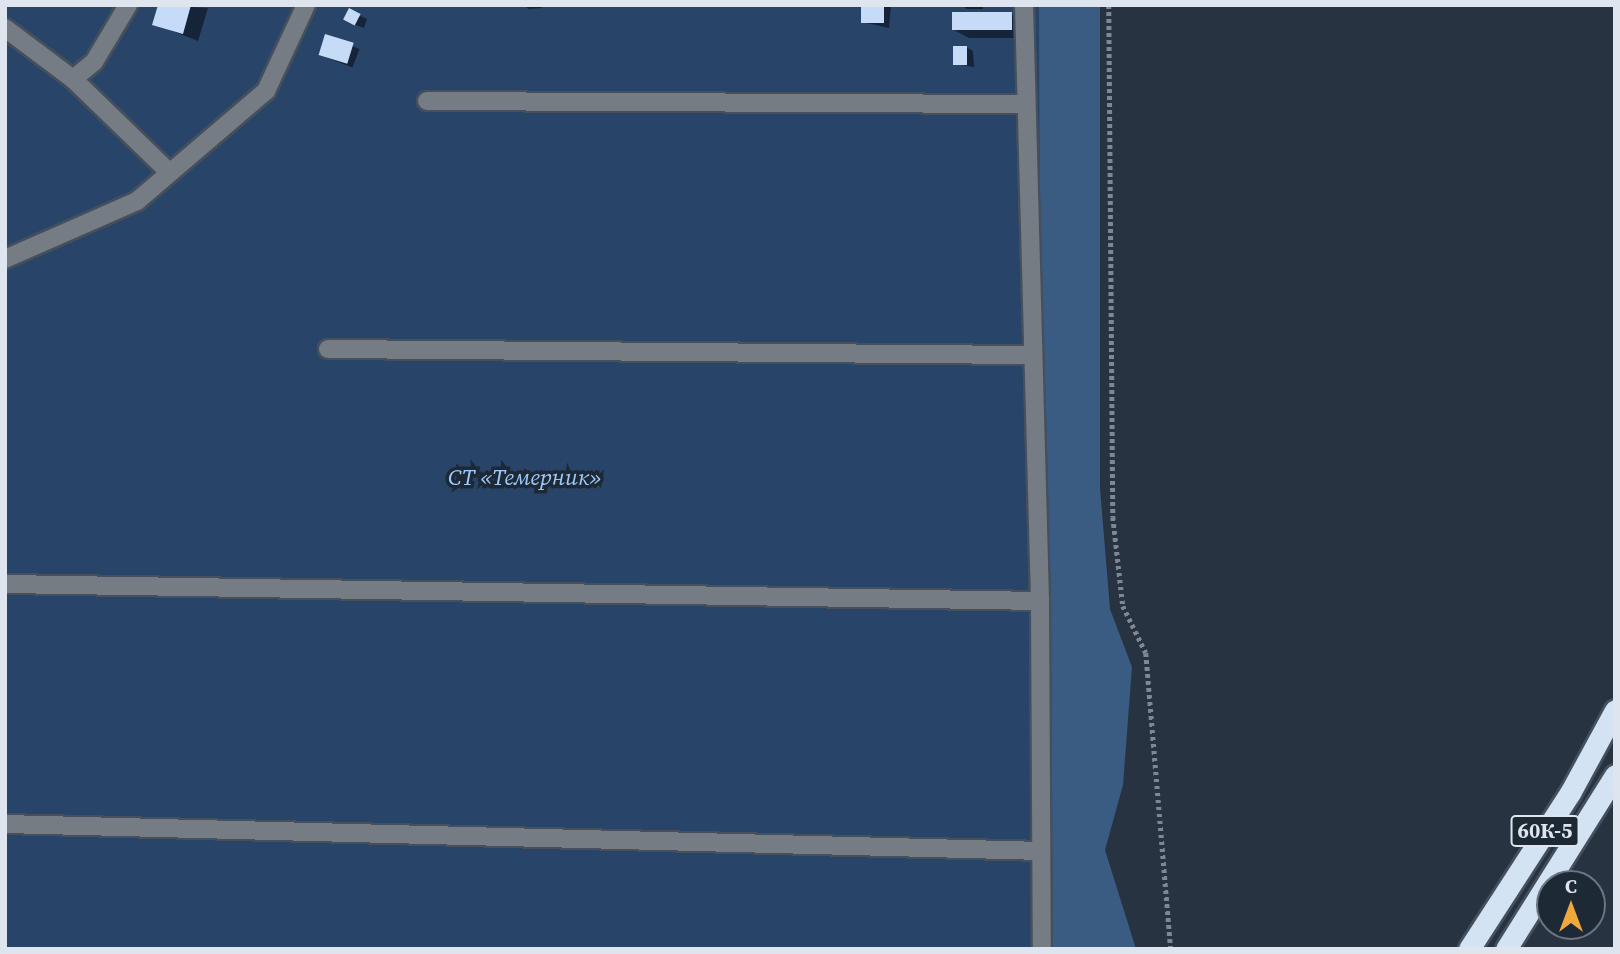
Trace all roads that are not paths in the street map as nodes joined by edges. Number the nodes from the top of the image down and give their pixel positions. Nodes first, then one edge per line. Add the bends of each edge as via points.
1 (128, 5) edge
2 (306, 5) edge
3 (1024, 5) edge
4 (5, 28) edge
5 (73, 79) junction
6 (427, 102) dead end
7 (1025, 104) junction
8 (168, 171) junction
9 (5, 259) edge
10 (328, 349) dead end
11 (1032, 355) junction
12 (5, 584) edge
13 (1040, 601) junction
14 (1615, 710) edge
15 (1615, 775) edge
16 (5, 824) edge
17 (1040, 851) junction
18 (1042, 949) edge
19 (1469, 949) edge
20 (1506, 949) edge

1 - 5 lane via 94,62
2 - 8 lane via 266,91
3 - 7 lane
4 - 5 lane
5 - 8 lane
6 - 7 lane
7 - 11 lane
8 - 9 lane via 137,201
10 - 11 lane
11 - 13 lane
12 - 13 lane
13 - 17 lane
14 - 19 highway, 60К-5 via 1570,793
15 - 20 highway, 60К-5
16 - 17 lane
17 - 18 lane

